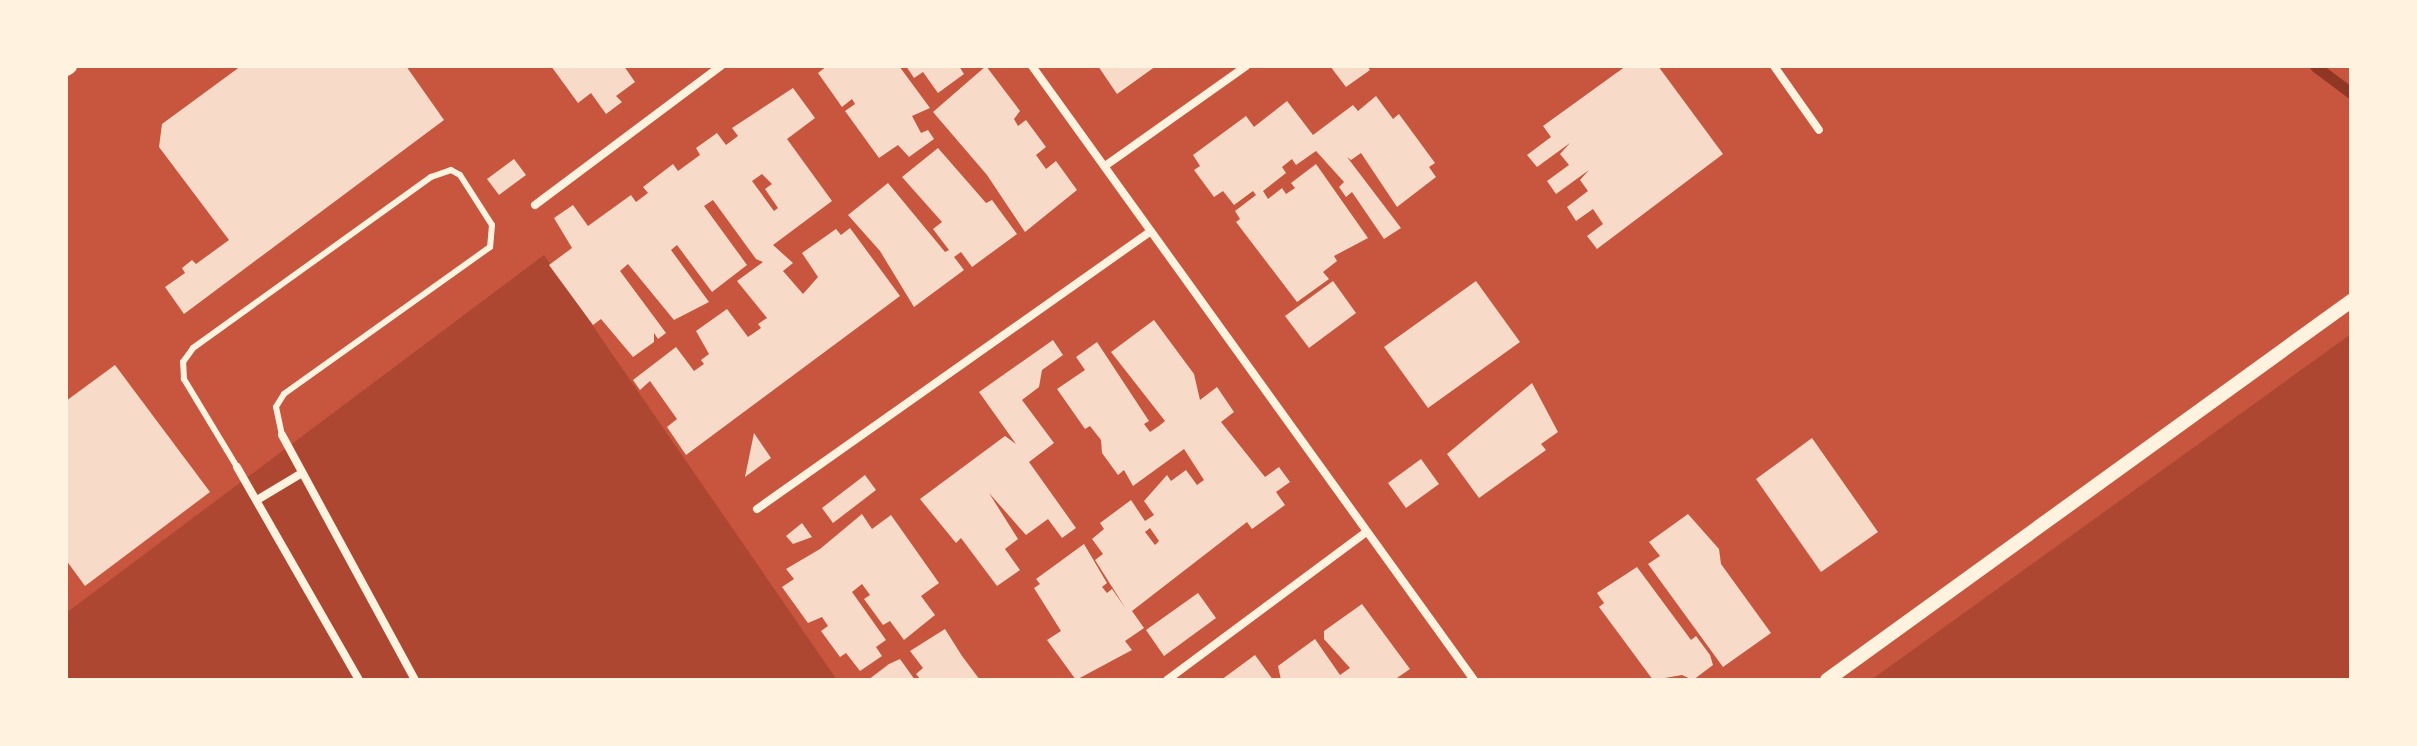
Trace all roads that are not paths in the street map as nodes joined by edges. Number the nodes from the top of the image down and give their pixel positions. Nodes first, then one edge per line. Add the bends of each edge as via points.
1 (721, 66) edge
2 (1032, 66) edge
3 (1246, 66) edge
4 (1774, 66) edge
5 (1819, 130) dead end
6 (1105, 166) junction
7 (535, 205) dead end
8 (1150, 232) junction
9 (2351, 301) edge
10 (282, 435) joint
11 (237, 467) joint
12 (302, 473) junction
13 (257, 500) junction
14 (757, 509) dead end
15 (1365, 533) junction
16 (359, 680) edge
17 (415, 680) edge
18 (1167, 680) edge
19 (1474, 680) edge
20 (1827, 680) edge

1 - 7 street
2 - 6 street
3 - 6 street
4 - 5 street
6 - 8 street
8 - 14 street
8 - 15 street
9 - 20 street
10 - 11 lane via 276,407 284,394 490,247 492,225 460,175 451,170 431,177 193,348 183,362 184,379
10 - 12 street
11 - 13 street
12 - 13 street
12 - 17 street
13 - 16 street
15 - 18 street
15 - 19 street

